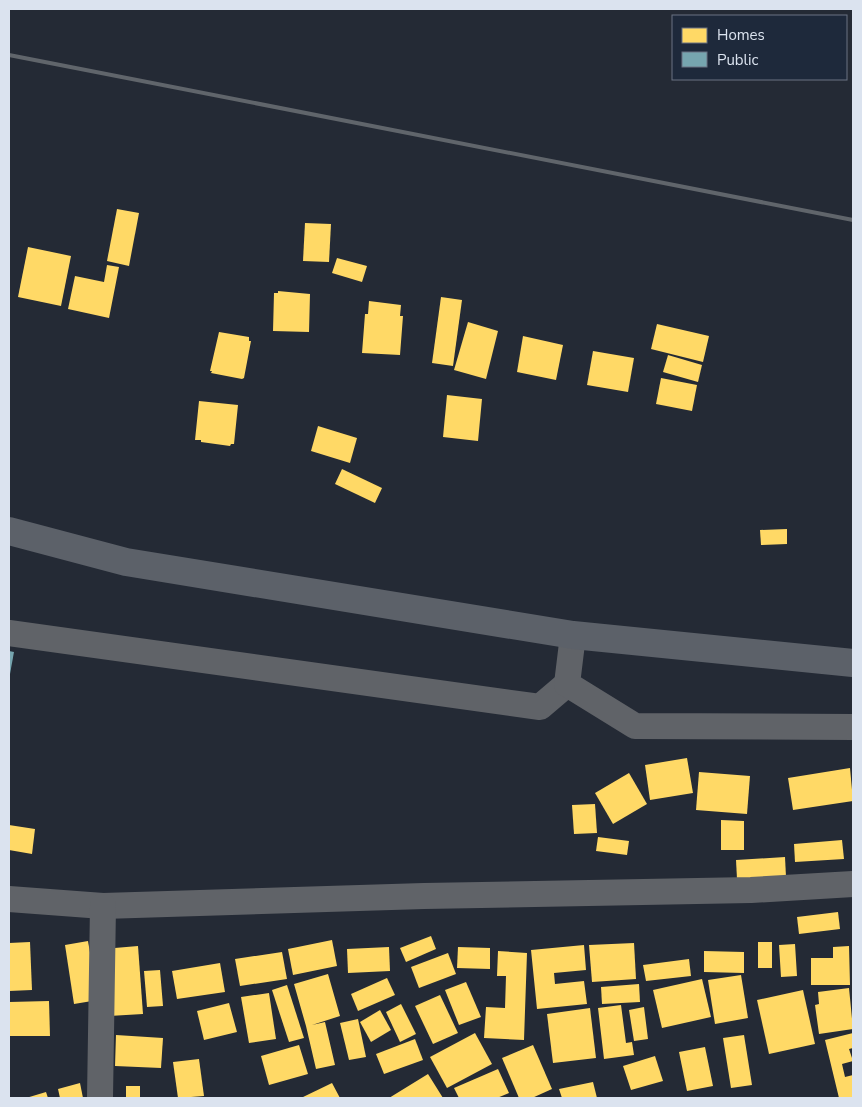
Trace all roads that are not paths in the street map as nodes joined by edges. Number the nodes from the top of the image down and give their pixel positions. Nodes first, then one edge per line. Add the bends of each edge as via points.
1 (9, 531) edge
2 (9, 633) edge
3 (573, 635) junction
4 (853, 663) edge
5 (567, 684) junction
6 (853, 727) edge
7 (853, 884) edge
8 (9, 899) edge
9 (103, 906) junction
10 (100, 1098) edge

1 - 3 highway via 126,562
2 - 5 street via 540,707
3 - 4 highway
3 - 5 street
5 - 6 street via 635,726
7 - 9 street via 751,890
8 - 9 street
9 - 10 street

